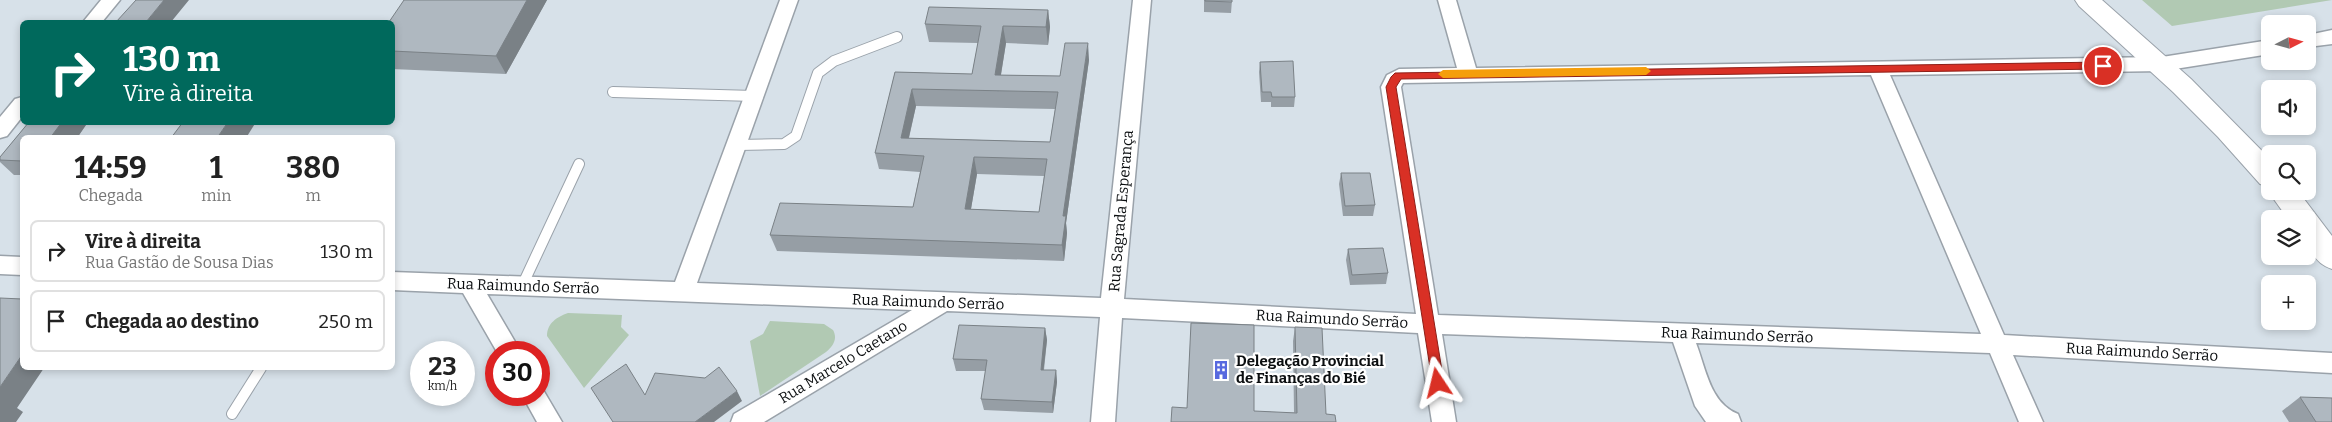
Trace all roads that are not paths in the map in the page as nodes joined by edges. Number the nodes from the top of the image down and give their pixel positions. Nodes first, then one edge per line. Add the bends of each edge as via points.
1 (111, 0) edge
2 (789, 0) edge
3 (1142, 0) edge
4 (1447, 0) edge
5 (2087, 0) edge
6 (94, 20) edge
7 (2332, 37) edge
8 (897, 38) dead end
9 (2316, 40) edge
10 (2261, 48) edge
11 (2162, 64) junction
12 (1877, 68) junction
13 (1468, 73) junction
14 (613, 92) dead end
15 (754, 96) junction
16 (20, 106) edge
17 (0, 131) edge
18 (738, 145) junction
19 (579, 164) dead end
20 (2261, 166) edge
21 (2289, 200) edge
22 (2297, 210) edge
23 (2316, 235) edge
24 (2332, 258) edge
25 (0, 265) edge
26 (20, 266) edge
27 (395, 281) edge
28 (470, 284) junction
29 (522, 286) junction
30 (683, 292) junction
31 (942, 303) junction
32 (1113, 308) junction
33 (1427, 324) junction
34 (1680, 333) junction
35 (503, 341) edge
36 (1997, 344) junction
37 (2332, 363) edge
38 (260, 370) edge
39 (541, 406) edge
40 (232, 414) dead end
41 (550, 422) edge
42 (743, 422) edge
43 (1103, 422) edge
44 (1444, 422) edge
45 (1729, 422) edge
46 (2031, 422) edge

1 - 6 street
2 - 15 street
3 - 32 street, Rua Sagrada Esperança via 1117,237
4 - 13 street
5 - 11 street
7 - 9 street
8 - 18 lane via 825,67 815,80 796,136 791,141
10 - 11 street
11 - 12 street
11 - 20 street
12 - 13 street
12 - 36 street
13 - 33 street via 1399,76 1391,87
14 - 15 lane
15 - 18 street
16 - 17 street
18 - 30 street
19 - 29 lane
21 - 22 street
23 - 24 street
25 - 26 street
27 - 28 street, Rua Raimundo Serrão
28 - 29 street, Rua Raimundo Serrão
28 - 35 street
29 - 30 street, Rua Raimundo Serrão
30 - 31 street, Rua Raimundo Serrão
31 - 32 street, Rua Raimundo Serrão
31 - 42 street, Rua Marcelo Caetano
32 - 33 street, Rua Raimundo Serrão
32 - 43 street, Rua Sagrada Esperança
33 - 34 street, Rua Raimundo Serrão
33 - 44 street
34 - 36 street, Rua Raimundo Serrão
34 - 45 street via 1707,406 1717,417
36 - 37 street, Rua Raimundo Serrão
36 - 46 street
38 - 40 lane
39 - 41 street

